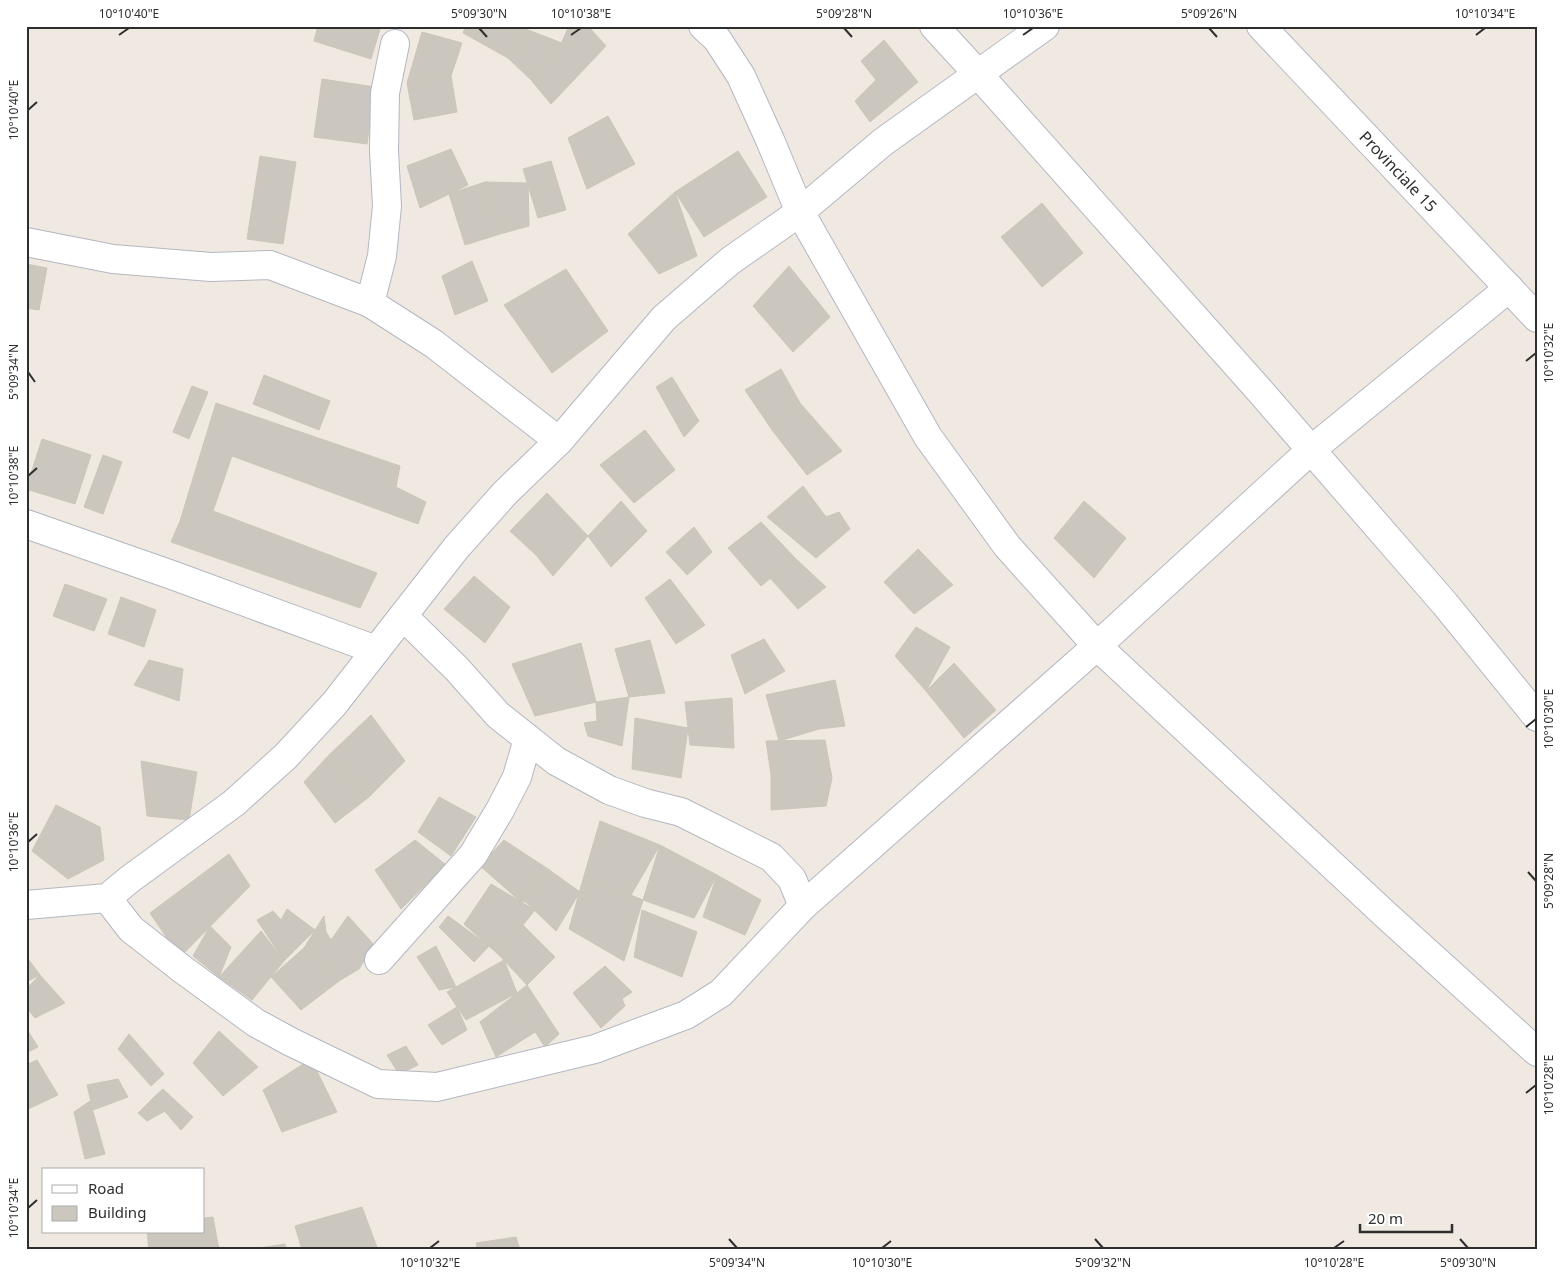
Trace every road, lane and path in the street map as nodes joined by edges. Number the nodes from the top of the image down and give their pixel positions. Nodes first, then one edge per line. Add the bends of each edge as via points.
1 (703, 26) edge
2 (934, 26) edge
3 (1045, 26) edge
4 (1261, 26) edge
5 (395, 44) dead end
6 (978, 74) junction
7 (800, 212) junction
8 (26, 242) edge
9 (1509, 288) junction
10 (370, 303) junction
11 (1537, 318) edge
12 (558, 441) junction
13 (1311, 450) junction
14 (26, 524) edge
15 (403, 616) junction
16 (1097, 646) junction
17 (376, 650) junction
18 (1537, 718) edge
19 (528, 739) junction
20 (107, 898) junction
21 (26, 905) edge
22 (803, 906) junction
23 (378, 960) dead end
24 (1537, 1052) edge

1 - 7 street via 717,39 741,76
2 - 6 street
3 - 6 street
4 - 9 street, Provinciale 15
5 - 10 street via 385,93 387,206 382,256
6 - 7 street via 883,142
6 - 13 street
7 - 12 street via 730,261 664,318
7 - 16 street via 928,437 1007,546
8 - 10 street via 113,259 211,267 270,265
9 - 11 street, Provinciale 15
9 - 13 street
10 - 12 street via 434,344
12 - 15 street via 456,548
13 - 16 street
13 - 18 street via 1445,604
14 - 17 street
15 - 17 street
15 - 19 street via 498,715
16 - 22 street
16 - 24 street
17 - 20 street via 334,704 286,756 234,803
19 - 22 street via 556,762 609,790 682,812 771,857 792,879
19 - 23 street via 517,777 473,855
20 - 21 street
20 - 22 street via 131,929 256,1023 378,1084 437,1087 595,1049 686,1015 720,993

